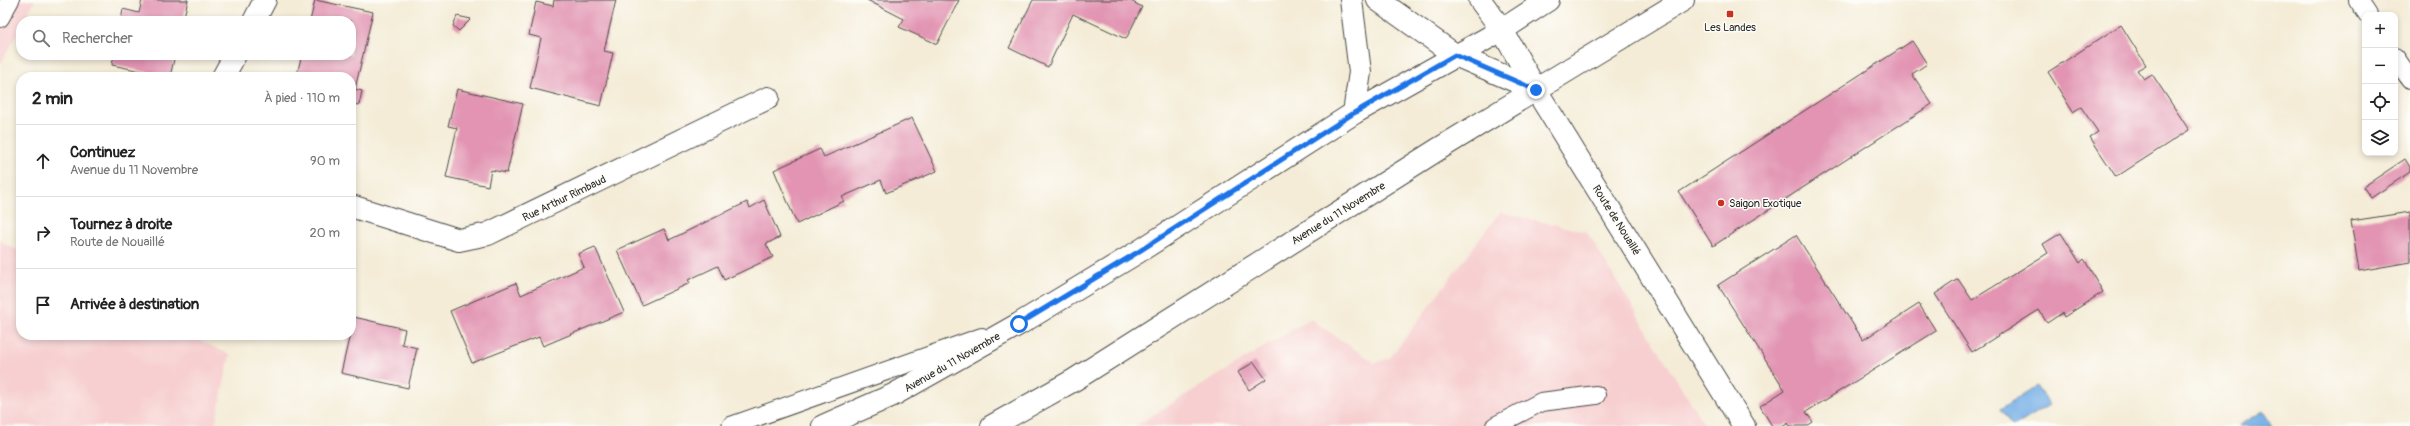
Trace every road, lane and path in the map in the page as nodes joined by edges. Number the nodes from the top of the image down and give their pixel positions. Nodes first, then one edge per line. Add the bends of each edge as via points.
1 (10, 0) edge
2 (265, 0) edge
3 (1351, 0) edge
4 (1378, 0) edge
5 (1480, 0) edge
6 (1548, 0) edge
7 (1683, 0) edge
8 (2358, 0) edge
9 (2366, 12) edge
10 (257, 16) edge
11 (0, 18) edge
12 (1502, 30) junction
13 (1455, 55) junction
14 (232, 60) edge
15 (2398, 62) edge
16 (226, 72) edge
17 (2410, 80) edge
18 (1536, 90) junction
19 (768, 98) dead end
20 (1354, 113) junction
21 (356, 208) edge
22 (1019, 324) junction
23 (1596, 395) dead end
24 (731, 426) edge
25 (823, 426) edge
26 (992, 426) edge
27 (1495, 426) edge
28 (1744, 426) edge

1 - 11 lane
2 - 10 main road
3 - 20 main road via 1360,72
4 - 13 main road via 1398,17
5 - 12 main road, Route de Nouaillé
6 - 12 main road, Avenue du 11 Novembre
7 - 18 main road, Avenue du 11 Novembre
8 - 9 lane
12 - 13 main road, Avenue du 11 Novembre
12 - 18 main road, Route de Nouaillé
13 - 18 main road
13 - 20 main road, Avenue du 11 Novembre
14 - 16 main road
15 - 17 lane
18 - 26 main road, Avenue du 11 Novembre via 1074,380
18 - 28 main road, Route de Nouaillé
19 - 21 main road, Rue Arthur Rimbaud via 488,234 459,240
20 - 22 main road, Avenue du 11 Novembre via 1138,252
22 - 24 lane
22 - 25 main road, Avenue du 11 Novembre via 893,395
23 - 27 lane via 1541,402

